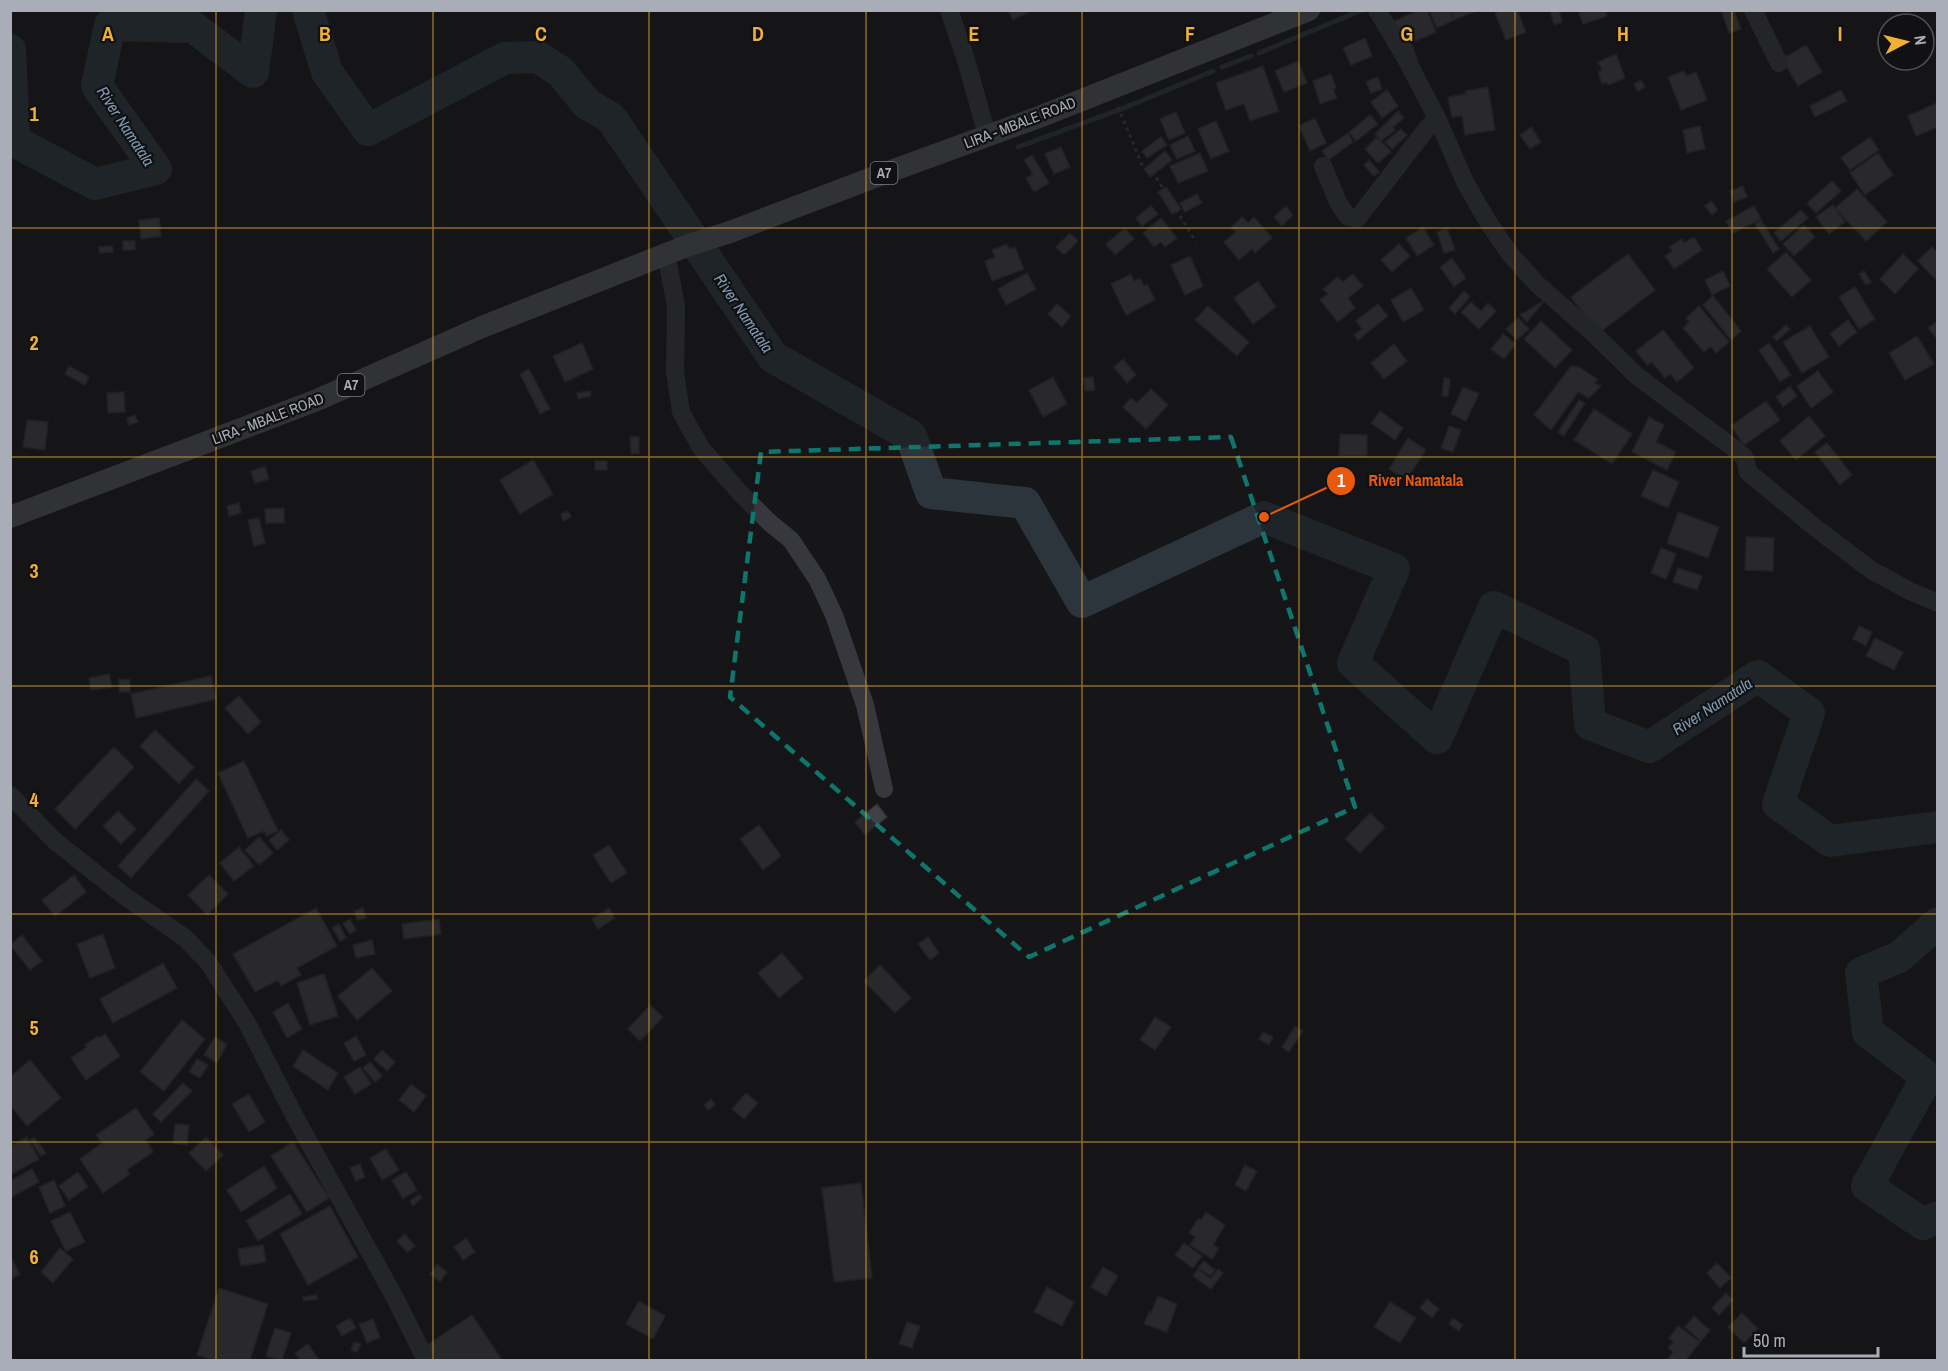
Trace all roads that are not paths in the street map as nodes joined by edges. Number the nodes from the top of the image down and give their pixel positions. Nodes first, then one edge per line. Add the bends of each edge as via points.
1 (949, 10) edge
2 (1309, 10) edge
3 (1753, 10) edge
4 (1379, 11) edge
5 (1779, 63) dead end
6 (1437, 118) junction
7 (987, 135) junction
8 (1323, 166) dead end
9 (666, 254) junction
10 (10, 517) edge
11 (1938, 603) edge
12 (884, 789) dead end
13 (10, 795) edge
14 (426, 1360) edge

1 - 7 street
2 - 7 main road, LIRA - MBALE ROAD / A7
3 - 5 street
4 - 6 street
6 - 8 street via 1357,219 1347,216 1338,202
6 - 11 street via 1465,182 1488,222 1509,254 1538,285 1637,376 1736,450 1745,458 1748,472 1817,529 1871,570
7 - 9 main road, LIRA - MBALE ROAD / A7
9 - 10 main road, LIRA - MBALE ROAD / A7 via 482,327 317,400
9 - 12 street via 676,306 675,372 681,412 701,448 741,494 791,540 817,579 834,615 865,705
13 - 14 street via 55,841 185,938 208,962 247,1023

